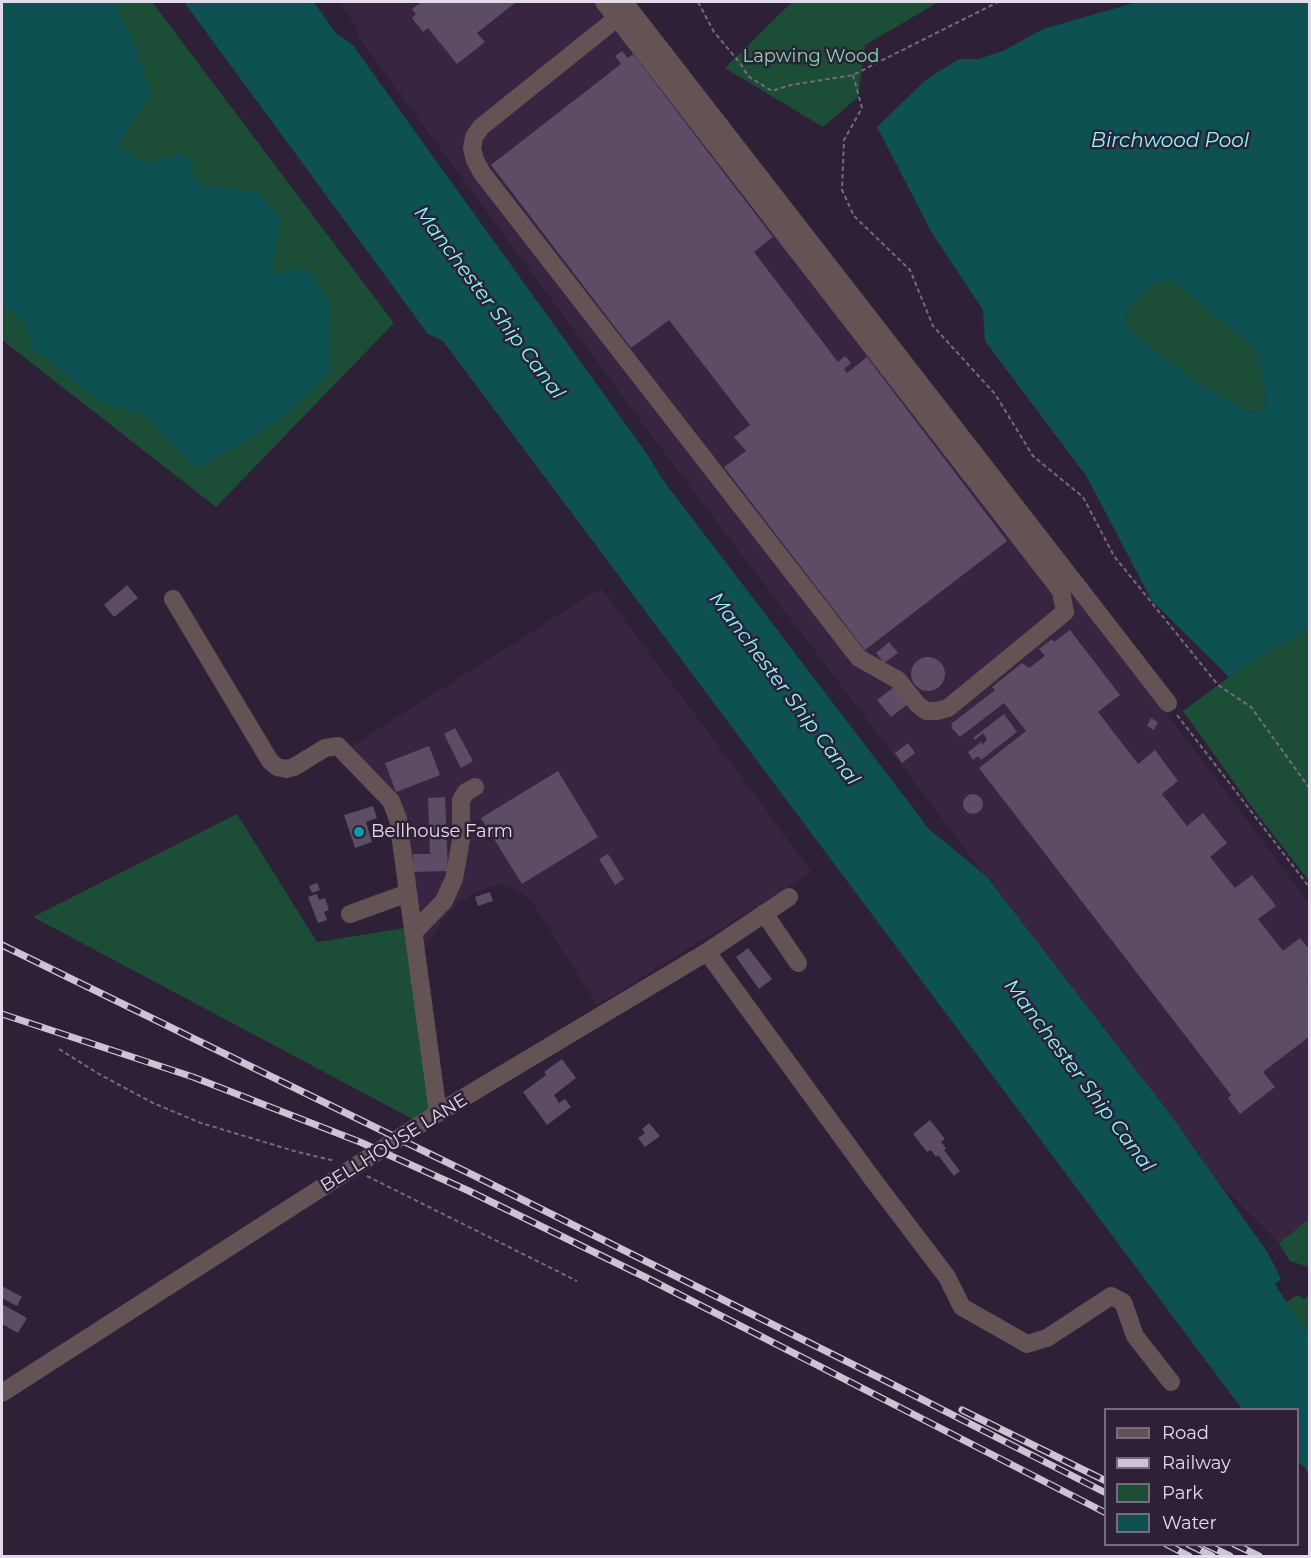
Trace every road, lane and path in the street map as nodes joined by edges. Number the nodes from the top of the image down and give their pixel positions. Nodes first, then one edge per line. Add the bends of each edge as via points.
1 (604, 2) edge
2 (698, 2) edge
3 (998, 2) edge
4 (621, 10) edge
5 (853, 75) junction
6 (173, 599) dead end
7 (1168, 703) joint
8 (475, 787) dead end
9 (1310, 789) edge
10 (1310, 888) edge
11 (408, 893) junction
12 (789, 897) dead end
13 (764, 913) junction
14 (350, 914) dead end
15 (414, 932) junction
16 (707, 951) junction
17 (798, 963) dead end
18 (59, 1048) dead end
19 (438, 1113) junction
20 (352, 1169) junction
21 (577, 1281) dead end
22 (1171, 1382) dead end
23 (2, 1393) edge

1 - 4 street
2 - 5 path via 714,32 747,76 772,91
3 - 5 path
4 - 4 street via 481,127 474,137 475,160 859,658 898,680 926,711 948,708 1065,612 1061,591
4 - 7 street
5 - 9 path via 862,108 844,140 842,190 854,216 910,270 933,326 995,394 1033,456 1083,497 1114,556 1218,685 1251,707
6 - 11 street via 270,761 285,769 325,748 338,746 391,801 398,819
7 - 10 path
8 - 15 street via 461,800 461,840 454,879 444,901
11 - 14 street
11 - 15 street
12 - 13 street, BELLHOUSE LANE
13 - 16 street, BELLHOUSE LANE
13 - 17 street
15 - 19 street
16 - 19 street, BELLHOUSE LANE
16 - 22 street via 947,1276 962,1306 1028,1344 1047,1338 1111,1296 1123,1302 1135,1336
18 - 20 path via 153,1103 294,1151 332,1159
19 - 20 street, BELLHOUSE LANE
20 - 21 path
20 - 23 street, BELLHOUSE LANE

